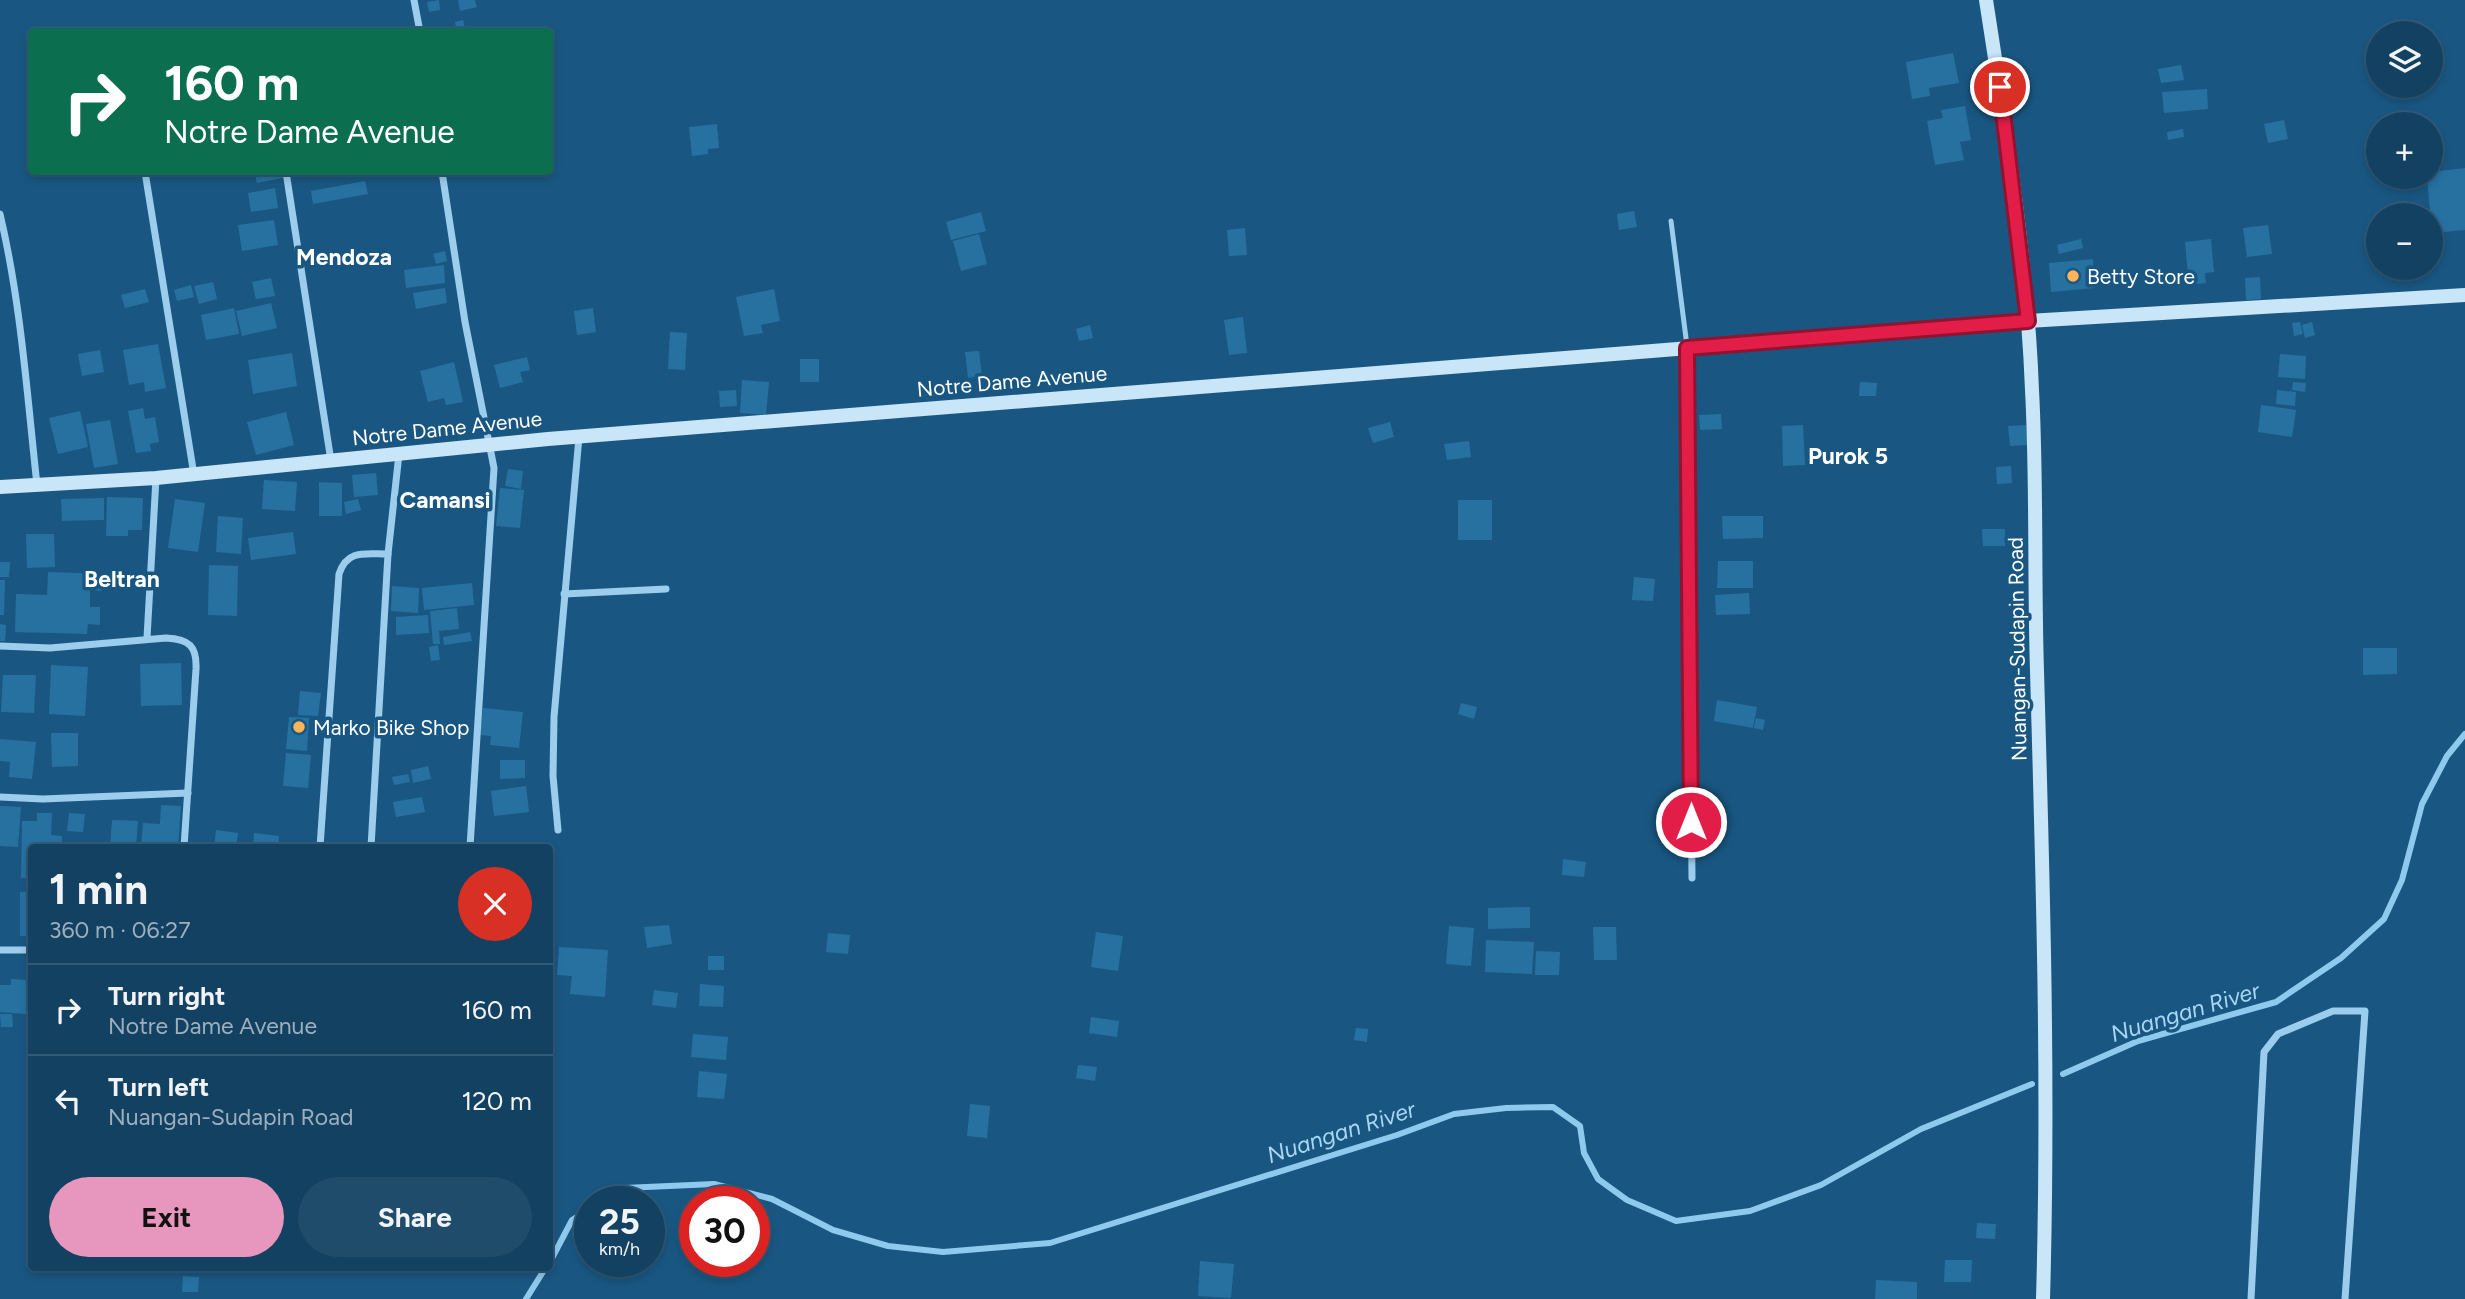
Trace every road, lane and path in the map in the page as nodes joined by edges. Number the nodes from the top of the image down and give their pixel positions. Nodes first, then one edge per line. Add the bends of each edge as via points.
1 (414, 0) edge
2 (1986, 0) edge
3 (420, 28) edge
4 (145, 175) edge
5 (286, 175) edge
6 (442, 175) edge
7 (0, 214) edge
8 (1671, 220) dead end
9 (2465, 295) edge
10 (2028, 321) junction
11 (1687, 348) junction
12 (579, 437) junction
13 (490, 445) junction
14 (399, 454) junction
15 (331, 461) junction
16 (194, 475) junction
17 (156, 478) junction
18 (37, 485) junction
19 (0, 488) edge
20 (388, 554) junction
21 (666, 589) dead end
22 (564, 594) junction
23 (147, 638) junction
24 (0, 646) edge
25 (188, 793) junction
26 (0, 797) edge
27 (558, 830) dead end
28 (184, 844) edge
29 (320, 844) edge
30 (371, 844) edge
31 (470, 844) edge
32 (1692, 878) dead end
33 (0, 950) edge
34 (28, 950) edge
35 (2043, 1299) edge
36 (2251, 1299) edge
37 (2345, 1299) edge

1 - 3 street
2 - 10 street, Nuangan-Sudapin Road
4 - 16 street
5 - 15 street
6 - 13 street
7 - 18 street via 22,341
8 - 11 lane
9 - 10 street, Notre Dame Avenue
10 - 11 street, Notre Dame Avenue
10 - 35 street, Nuangan-Sudapin Road via 2046,970
11 - 12 street, Notre Dame Avenue
11 - 32 street
12 - 13 street, Notre Dame Avenue
12 - 22 street
13 - 14 street, Notre Dame Avenue
13 - 31 street via 494,468
14 - 15 street, Notre Dame Avenue
14 - 20 street
15 - 16 street, Notre Dame Avenue
16 - 17 street, Notre Dame Avenue
17 - 18 street, Notre Dame Avenue
17 - 23 street
18 - 19 street, Notre Dame Avenue
20 - 29 street via 348,558 339,574
20 - 30 street
21 - 22 street
22 - 27 street via 554,717
23 - 24 street via 50,648
23 - 25 street via 181,639 194,650
25 - 26 street
25 - 28 street
33 - 34 street
36 - 37 street via 2264,1052 2278,1034 2333,1011 2365,1011

